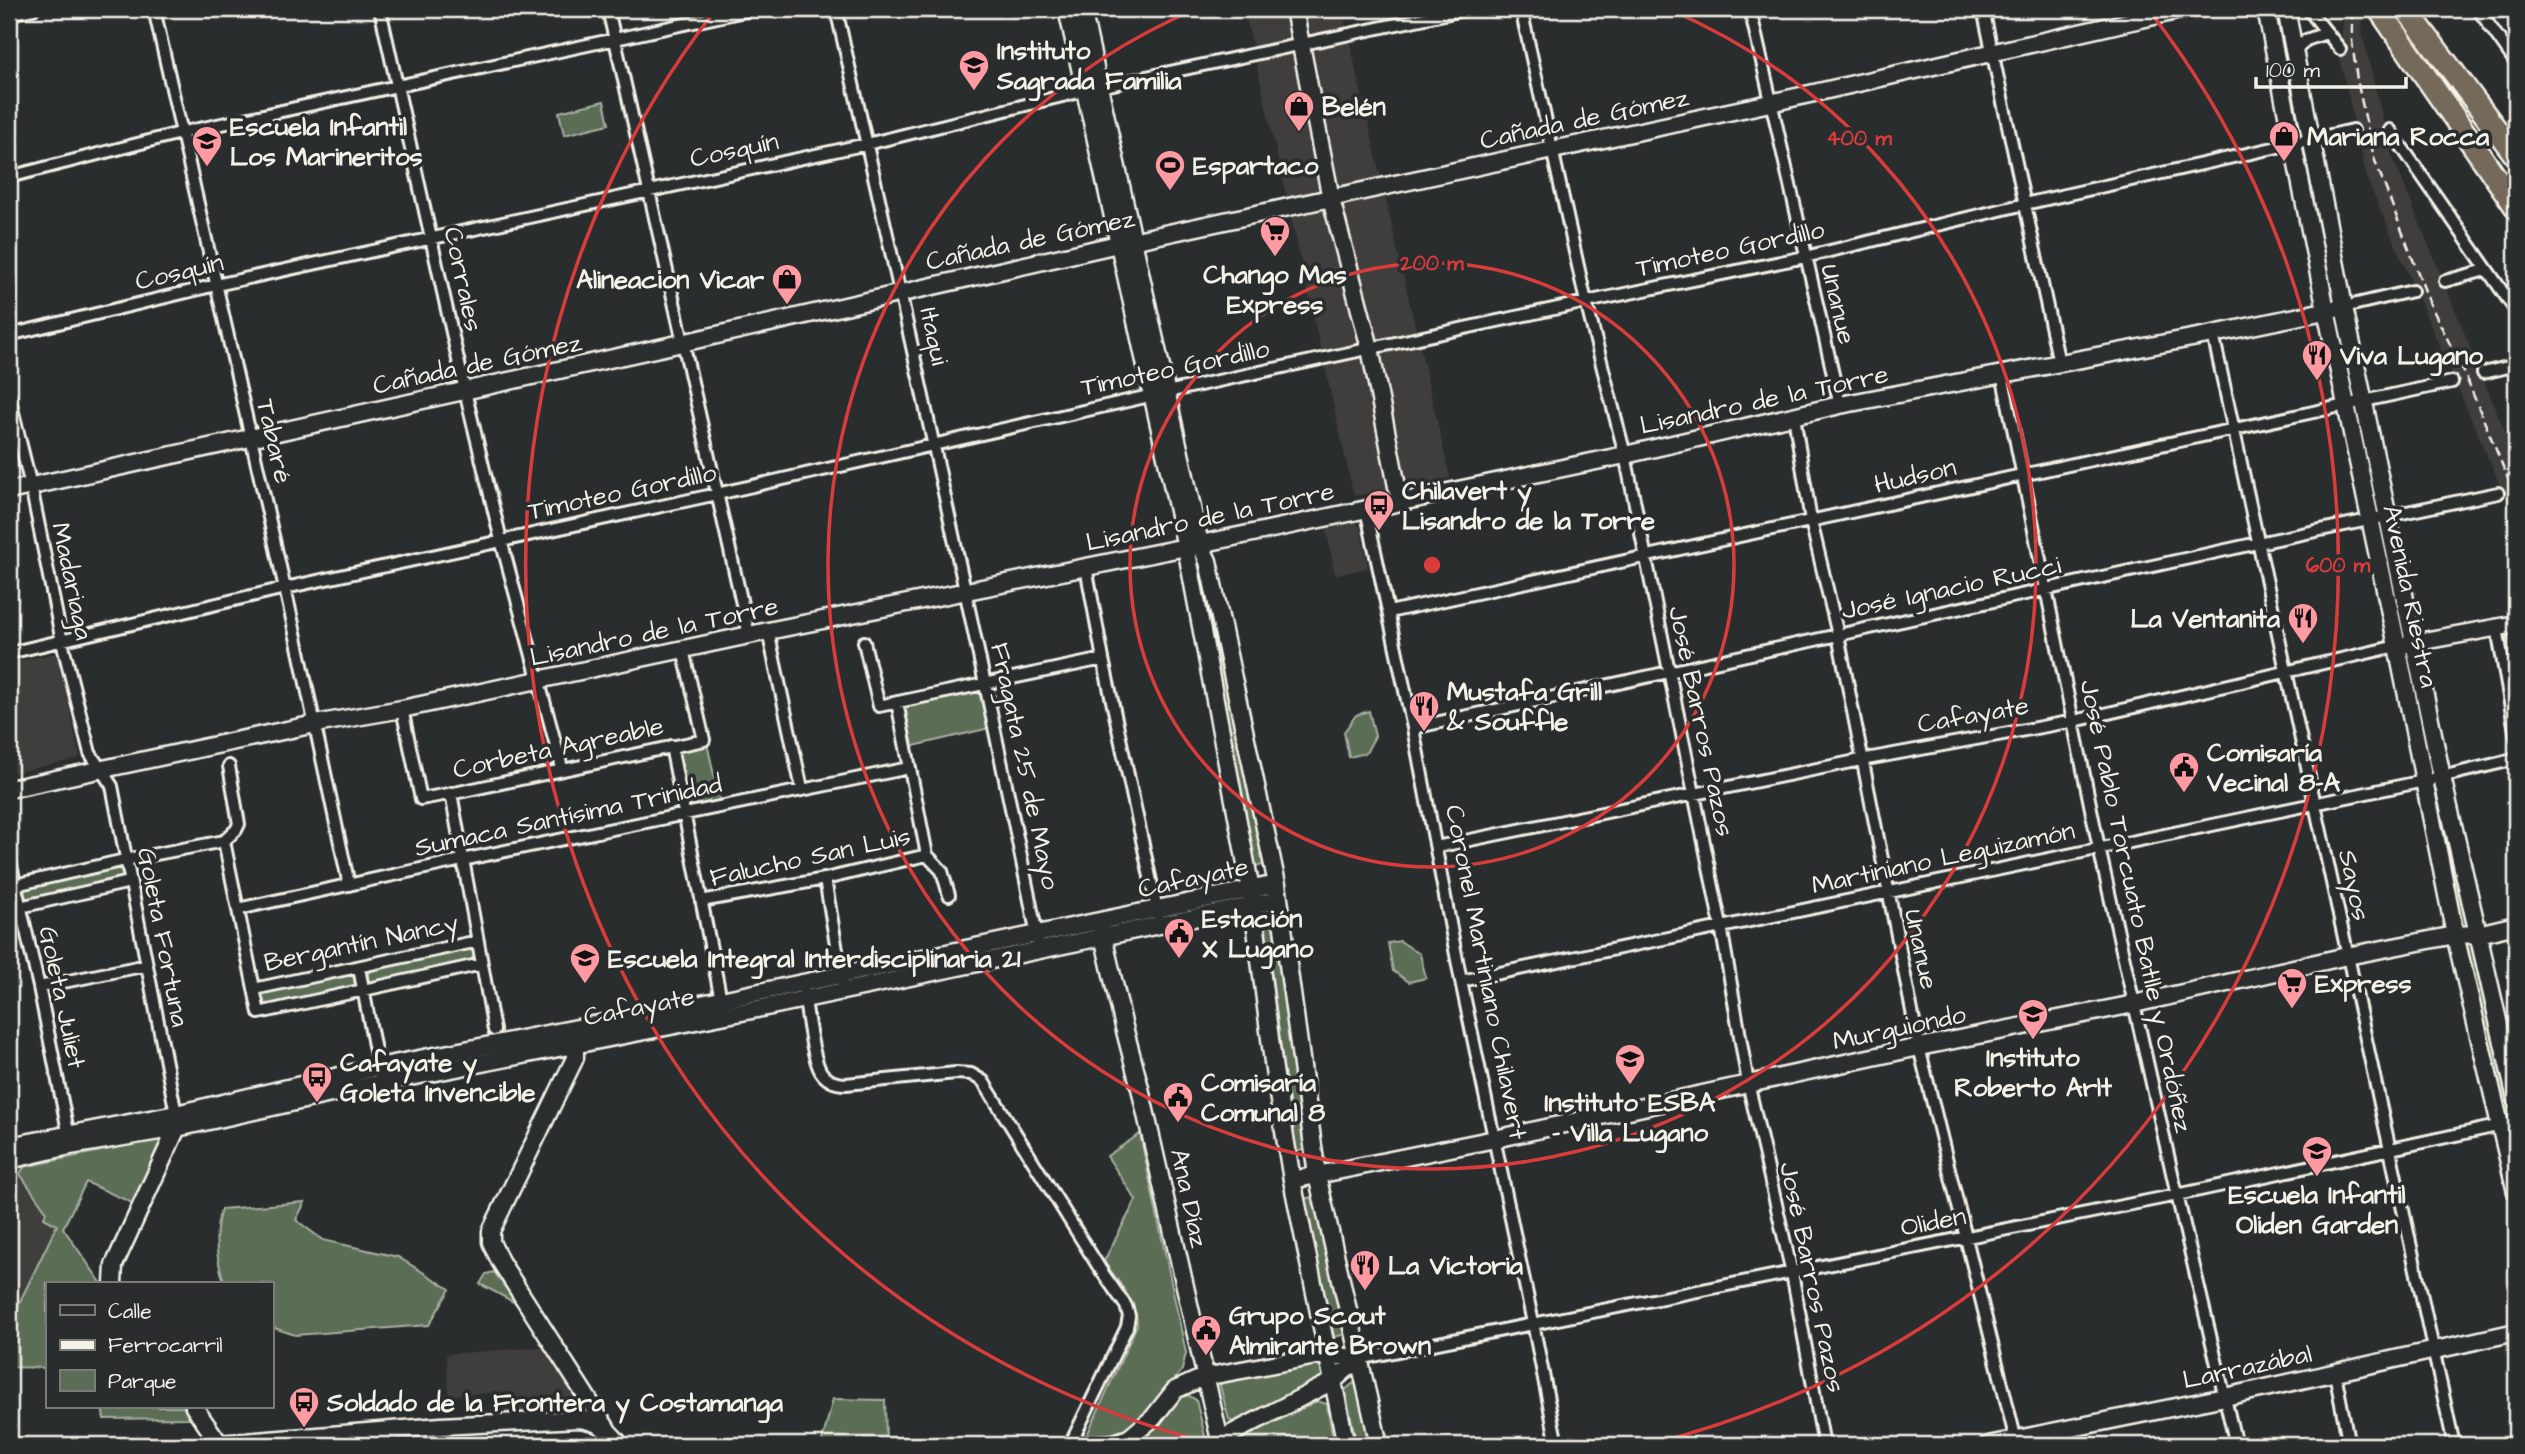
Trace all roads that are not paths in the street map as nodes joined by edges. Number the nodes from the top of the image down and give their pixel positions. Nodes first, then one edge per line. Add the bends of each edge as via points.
1 (33, 9) edge
2 (154, 9) edge
3 (380, 9) edge
4 (607, 9) edge
5 (754, 9) edge
6 (836, 9) edge
7 (1067, 9) edge
8 (1082, 9) edge
9 (1294, 9) edge
10 (1468, 9) edge
11 (1521, 9) edge
12 (1750, 9) edge
13 (1983, 9) edge
14 (2185, 9) edge
15 (2266, 9) edge
16 (2286, 9) edge
17 (2308, 9) edge
18 (2379, 9) edge
19 (2406, 9) edge
20 (2478, 9) edge
21 (9, 14) edge
22 (2326, 33) junction
23 (614, 39) junction
24 (1302, 43) junction
25 (2340, 49) dead end
26 (2295, 51) junction
27 (1993, 52) junction
28 (2516, 63) edge
29 (398, 87) junction
30 (1092, 89) junction
31 (1770, 103) junction
32 (2390, 130) dead end
33 (2353, 131) dead end
34 (180, 133) junction
35 (2312, 138) junction
36 (2293, 143) junction
37 (867, 144) junction
38 (1552, 149) junction
39 (2516, 156) edge
40 (9, 177) edge
41 (649, 191) junction
42 (1331, 199) junction
43 (2025, 204) junction
44 (2516, 207) edge
45 (432, 238) junction
46 (1126, 243) junction
47 (1805, 257) junction
48 (2486, 270) junction
49 (2445, 281) dead end
50 (216, 285) junction
51 (2412, 291) dead end
52 (902, 292) junction
53 (1586, 302) junction
54 (2344, 307) junction
55 (2326, 310) junction
56 (2516, 311) edge
57 (2213, 334) junction
58 (9, 335) edge
59 (682, 343) junction
60 (1370, 348) junction
61 (2059, 363) junction
62 (2516, 365) edge
63 (2483, 373) dead end
64 (2002, 374) junction
65 (2452, 383) dead end
66 (465, 391) junction
67 (1160, 394) junction
68 (9, 396) edge
69 (2365, 402) junction
70 (1840, 405) junction
71 (2346, 405) junction
72 (1794, 416) junction
73 (2234, 430) junction
74 (250, 438) junction
75 (935, 444) junction
76 (1625, 455) junction
77 (2021, 474) junction
78 (31, 486) junction
79 (9, 491) edge
80 (2498, 493) dead end
81 (717, 494) junction
82 (1400, 502) junction
83 (1366, 509) junction
84 (2389, 515) junction
85 (2370, 518) junction
86 (1811, 521) junction
87 (501, 540) junction
88 (2258, 543) junction
89 (1193, 545) junction
90 (1645, 555) junction
91 (1086, 567) junction
92 (285, 588) junction
93 (2045, 591) junction
94 (967, 592) junction
95 (1389, 612) junction
96 (2516, 624) edge
97 (2497, 628) junction
98 (768, 631) junction
99 (749, 635) junction
100 (1838, 635) junction
101 (62, 642) junction
102 (864, 642) dead end
103 (2415, 643) junction
104 (2397, 646) junction
105 (683, 650) junction
106 (9, 653) edge
107 (1103, 659) junction
108 (2286, 670) junction
109 (1669, 672) junction
110 (540, 681) junction
111 (985, 682) junction
112 (897, 702) junction
113 (402, 709) junction
114 (2074, 720) junction
115 (315, 724) junction
116 (1413, 727) junction
117 (2516, 737) edge
118 (671, 746) junction
119 (2516, 759) edge
120 (1861, 760) junction
121 (229, 766) dead end
122 (562, 768) junction
123 (909, 768) junction
124 (103, 770) junction
125 (2442, 777) junction
126 (2424, 781) junction
127 (9, 789) edge
128 (802, 789) junction
129 (451, 793) junction
130 (1694, 794) junction
131 (2314, 803) junction
132 (685, 816) junction
133 (224, 841) junction
134 (1436, 847) junction
135 (2099, 848) junction
136 (927, 855) junction
137 (9, 857) edge
138 (125, 860) junction
139 (462, 860) junction
140 (825, 879) junction
141 (130, 882) junction
142 (15, 885) junction
143 (349, 885) junction
144 (1278, 892) junction
145 (1887, 893) junction
146 (949, 895) dead end
147 (1252, 898) junction
148 (701, 901) junction
149 (20, 907) junction
150 (238, 909) junction
151 (1159, 917) junction
152 (2516, 925) edge
153 (1721, 926) junction
154 (1102, 929) junction
155 (2478, 934) junction
156 (2455, 935) junction
157 (478, 940) junction
158 (1039, 942) junction
159 (2347, 956) junction
160 (482, 964) junction
161 (147, 965) junction
162 (359, 968) junction
163 (1461, 981) junction
164 (843, 982) junction
165 (39, 987) junction
166 (254, 989) junction
167 (363, 990) junction
168 (804, 991) junction
169 (721, 1000) junction
170 (2134, 1004) junction
171 (494, 1030) dead end
172 (575, 1036) junction
173 (1919, 1047) junction
174 (379, 1075) junction
175 (1748, 1083) junction
176 (2516, 1099) edge
177 (176, 1121) junction
178 (2509, 1124) edge
179 (1495, 1139) junction
180 (69, 1141) junction
181 (9, 1146) edge
182 (2389, 1150) junction
183 (9, 1160) edge
184 (1317, 1175) junction
185 (1292, 1180) junction
186 (2516, 1192) edge
187 (2177, 1195) junction
188 (1965, 1238) junction
189 (1792, 1273) junction
190 (113, 1282) edge
191 (1533, 1323) junction
192 (2516, 1332) edge
193 (2434, 1349) junction
194 (1327, 1354) junction
195 (1358, 1359) junction
196 (2335, 1373) junction
197 (1204, 1377) junction
198 (1333, 1381) junction
199 (2225, 1397) junction
200 (194, 1408) edge
201 (607, 1429) junction
202 (1220, 1443) edge
203 (2017, 1443) edge
204 (212, 1444) edge
205 (620, 1445) edge
206 (1070, 1445) edge
207 (1084, 1445) edge
208 (1346, 1445) edge
209 (1379, 1445) edge
210 (1557, 1445) edge
211 (1824, 1445) edge
212 (1988, 1445) edge
213 (2236, 1445) edge
214 (2349, 1445) edge
215 (2454, 1445) edge

1 - 21 street
2 - 34 street, Tabaré
3 - 29 street, Corrales
4 - 23 street
5 - 23 street
6 - 37 street, Itaqui
7 - 30 street
8 - 30 street
9 - 24 street
10 - 24 street, Cosquín
11 - 38 street, José Barros Pazos
12 - 31 street, Unanue
13 - 27 street
14 - 27 street, Cañada de Gómez
15 - 36 street, Avenida Riestra
16 - 26 street, Avenida Riestra
17 - 22 street
18 - 44 highway
19 - 39 highway
20 - 28 street
22 - 25 street
22 - 26 street via 2306,40
23 - 29 street
23 - 41 street
24 - 30 street, Cosquín
24 - 42 street
26 - 35 street, Avenida Riestra
27 - 31 street, Cañada de Gómez
27 - 43 street
29 - 34 street
29 - 45 street, Corrales
30 - 37 street, Cosquín
30 - 46 street
31 - 38 street, Cañada de Gómez
31 - 47 street, Unanue
32 - 48 street
33 - 35 street, Timoteo Gordillo
34 - 40 street
34 - 50 street, Tabaré
35 - 36 street, Timoteo Gordillo
35 - 54 street, Avenida Riestra
36 - 43 street, Timoteo Gordillo
36 - 55 street, Avenida Riestra
37 - 41 street, Cosquín
37 - 52 street, Itaqui
38 - 42 street, Cañada de Gómez
38 - 53 street, José Barros Pazos
41 - 45 street, Cosquín
41 - 59 street
42 - 46 street, Cañada de Gómez
42 - 60 street
43 - 47 street, Timoteo Gordillo
43 - 61 street
45 - 50 street, Cosquín
45 - 66 street, Corrales
46 - 52 street, Cañada de Gómez
46 - 67 street
47 - 53 street, Timoteo Gordillo
47 - 70 street, Unanue
48 - 49 street
48 - 56 street
50 - 58 street, Cosquín
50 - 74 street, Tabaré
51 - 54 street
52 - 59 street, Cañada de Gómez
52 - 75 street, Itaqui
53 - 60 street, Timoteo Gordillo
53 - 76 street, José Barros Pazos
54 - 55 street, Lisandro de la Torre
54 - 69 street, Avenida Riestra
55 - 57 street, Lisandro de la Torre
55 - 71 street, Avenida Riestra
57 - 61 street, Lisandro de la Torre
57 - 73 street, Sayos
59 - 66 street, Cañada de Gómez
59 - 81 street
60 - 67 street, Timoteo Gordillo
60 - 82 street
61 - 64 street, Lisandro de la Torre
62 - 63 street
64 - 70 street, Lisandro de la Torre
64 - 77 street, José Pablo Torcuato Batlle y Ordóñez
65 - 69 street, Hudson
66 - 74 street, Cañada de Gómez
66 - 87 street, Corrales
67 - 75 street, Timoteo Gordillo
67 - 89 street
68 - 78 street, Madariaga
69 - 71 street, Hudson
69 - 84 street, Avenida Riestra
70 - 72 street, Lisandro de la Torre
71 - 73 street, Hudson
71 - 85 street, Avenida Riestra
72 - 76 street, Lisandro de la Torre
72 - 86 street, Unanue
73 - 77 street, Hudson
73 - 88 street, Sayos
74 - 78 street, Cañada de Gómez
74 - 92 street, Tabaré
75 - 81 street, Timoteo Gordillo
75 - 94 street, Itaqui
76 - 82 street, Lisandro de la Torre
76 - 90 street, José Barros Pazos
77 - 86 street, Hudson
77 - 93 street, José Pablo Torcuato Batlle y Ordóñez
78 - 79 street, Cañada de Gómez
78 - 101 street, Madariaga
80 - 84 street, José Ignacio Rucci
81 - 87 street, Timoteo Gordillo
81 - 99 street
82 - 83 street, Lisandro de la Torre
83 - 89 street, Lisandro de la Torre
83 - 95 street, Coronel Martiniano Chilavert
84 - 85 street, José Ignacio Rucci
84 - 103 street, Avenida Riestra
85 - 88 street, José Ignacio Rucci
85 - 104 street, Avenida Riestra
86 - 90 street, Hudson
86 - 100 street, Unanue
87 - 92 street, Timoteo Gordillo
87 - 110 street, Corrales
88 - 93 street, José Ignacio Rucci
88 - 108 street, Sayos
89 - 91 street, Lisandro de la Torre
89 - 144 street via 1208,561
89 - 147 street
90 - 95 street, Hudson
90 - 109 street, José Barros Pazos
91 - 94 street, Lisandro de la Torre
91 - 107 street
92 - 101 street, Timoteo Gordillo
92 - 115 street, Tabaré
93 - 100 street, José Ignacio Rucci
93 - 114 street, José Pablo Torcuato Batlle y Ordóñez
94 - 98 street, Lisandro de la Torre
94 - 111 street, Fragata 25 de Mayo
95 - 116 street, Coronel Martiniano Chilavert
96 - 97 street, Cafayate
97 - 103 street, Cafayate
97 - 117 street
98 - 99 street, Lisandro de la Torre
98 - 128 street
99 - 105 street, Lisandro de la Torre
100 - 109 street, José Ignacio Rucci
100 - 120 street, Unanue
101 - 106 street, Timoteo Gordillo
101 - 124 street, Madariaga via 90,752
102 - 112 street via 879,706
103 - 104 street, Cafayate
103 - 125 street, Avenida Riestra
104 - 108 street, Cafayate
104 - 126 street, Avenida Riestra
105 - 110 street, Lisandro de la Torre
105 - 118 street, Corbeta Agreable via 704,740
107 - 111 street
107 - 151 street
108 - 114 street, Cafayate
108 - 131 street, Sayos
109 - 116 street, José Ignacio Rucci
109 - 130 street, José Barros Pazos
110 - 113 street, Lisandro de la Torre
110 - 122 street, Corrales
111 - 112 street
111 - 158 street, Fragata 25 de Mayo
112 - 123 street
113 - 115 street, Lisandro de la Torre
113 - 129 street, Corbeta Agreable via 421,799
114 - 120 street, Cafayate
114 - 135 street, José Pablo Torcuato Batlle y Ordóñez
115 - 124 street, Lisandro de la Torre
115 - 143 street, Tabaré
116 - 134 street, Coronel Martiniano Chilavert
118 - 122 street, Corbeta Agreable
118 - 132 street
119 - 125 street, Martiniano Leguizamón
120 - 130 street, Cafayate
120 - 145 street, Unanue
121 - 133 street via 239,824
122 - 129 street, Corbeta Agreable
123 - 128 street, Sumaca Santísima Trinidad
123 - 136 street
124 - 127 street, Lisandro de la Torre
124 - 138 street, Goleta Fortuna via 112,786
125 - 126 street, Martiniano Leguizamón
125 - 155 street, Avenida Riestra
126 - 131 street, Martiniano Leguizamón
126 - 156 street, Avenida Riestra
128 - 132 street, Sumaca Santísima Trinidad
129 - 139 street
130 - 134 street, Cafayate
130 - 153 street, José Barros Pazos
131 - 135 street, Martiniano Leguizamón
131 - 159 street, Sayos
132 - 139 street, Sumaca Santísima Trinidad
132 - 148 street
133 - 138 street
133 - 150 street
134 - 163 street, Coronel Martiniano Chilavert
135 - 145 street, Martiniano Leguizamón
135 - 170 street, José Pablo Torcuato Batlle y Ordóñez
136 - 140 street, Falucho San Luis
136 - 146 street via 942,872
137 - 142 street, Goleta Juliet
138 - 141 street, Goleta Fortuna
138 - 142 street
139 - 143 street, Sumaca Santísima Trinidad
139 - 157 street
140 - 148 street, Falucho San Luis
140 - 164 street
141 - 149 street
141 - 161 street, Goleta Fortuna
142 - 149 street, Goleta Juliet
143 - 150 street, Sumaca Santísima Trinidad
144 - 147 street, Cafayate
144 - 184 street
145 - 153 street, Martiniano Leguizamón
145 - 173 street, Unanue
147 - 151 street, Cafayate
147 - 185 street
148 - 169 street
149 - 165 street, Goleta Juliet
150 - 166 street
151 - 154 street, Cafayate
152 - 155 street, Murguiondo
153 - 163 street, Martiniano Leguizamón
153 - 175 street, José Barros Pazos
154 - 158 street, Cafayate
154 - 197 street, Ana Díaz
155 - 156 street, Murguiondo
155 - 176 street, Avenida Riestra
156 - 159 street, Murguiondo
156 - 178 street, Avenida Riestra
157 - 160 street
157 - 162 street, Bergantín Nancy
158 - 164 street, Cafayate
159 - 170 street, Murguiondo
159 - 182 street, Sayos
160 - 167 street, Bergantín Nancy
160 - 171 street
161 - 165 street
161 - 177 street, Goleta Fortuna
162 - 166 street, Bergantín Nancy
162 - 167 street
163 - 179 street, Coronel Martiniano Chilavert
164 - 168 street, Cafayate
165 - 180 street, Goleta Juliet
166 - 167 street, Bergantín Nancy via 259,1013
167 - 174 street
168 - 169 street, Cafayate
168 - 172 street, Cafayate
168 - 206 street via 817,1064 833,1083 956,1073 983,1081 1126,1306 1126,1327
169 - 172 street, Cafayate
170 - 173 street, Murguiondo
170 - 187 street, José Pablo Torcuato Batlle y Ordóñez
172 - 174 street, Cafayate
172 - 201 street via 575,1058 491,1231 491,1242
173 - 175 street, Murguiondo
173 - 188 street, Unanue
174 - 177 street, Cafayate
175 - 179 street, Murguiondo
175 - 189 street, José Barros Pazos
177 - 180 street, Cafayate
177 - 190 street via 114,1265
178 - 182 street, Oliden
178 - 186 street, Avenida Riestra
179 - 184 street, Murguiondo
179 - 191 street, Coronel Martiniano Chilavert
180 - 181 street, Cafayate
180 - 183 street, Cafayate
182 - 187 street, Oliden
182 - 193 street, Sayos
184 - 185 street, Murguiondo
184 - 195 street
185 - 194 street
187 - 188 street, Oliden
187 - 199 street, José Pablo Torcuato Batlle y Ordóñez
188 - 189 street, Oliden
188 - 203 street, Unanue
189 - 191 street, Oliden
189 - 211 street, José Barros Pazos
191 - 195 street, Oliden
191 - 210 street, Coronel Martiniano Chilavert
192 - 193 street, Larrazábal
193 - 196 street, Larrazábal
193 - 215 street, Sayos
194 - 195 street
194 - 197 street
194 - 198 street
195 - 198 street
195 - 209 street
196 - 199 street, Larrazábal
196 - 214 street
197 - 202 street, Ana Díaz
197 - 207 street via 1175,1390 1129,1438
198 - 202 street
198 - 208 street
199 - 203 street, Larrazábal
199 - 213 street, José Pablo Torcuato Batlle y Ordóñez
200 - 204 street
201 - 204 street via 590,1420 557,1419
201 - 205 street
203 - 212 street, Larrazábal

